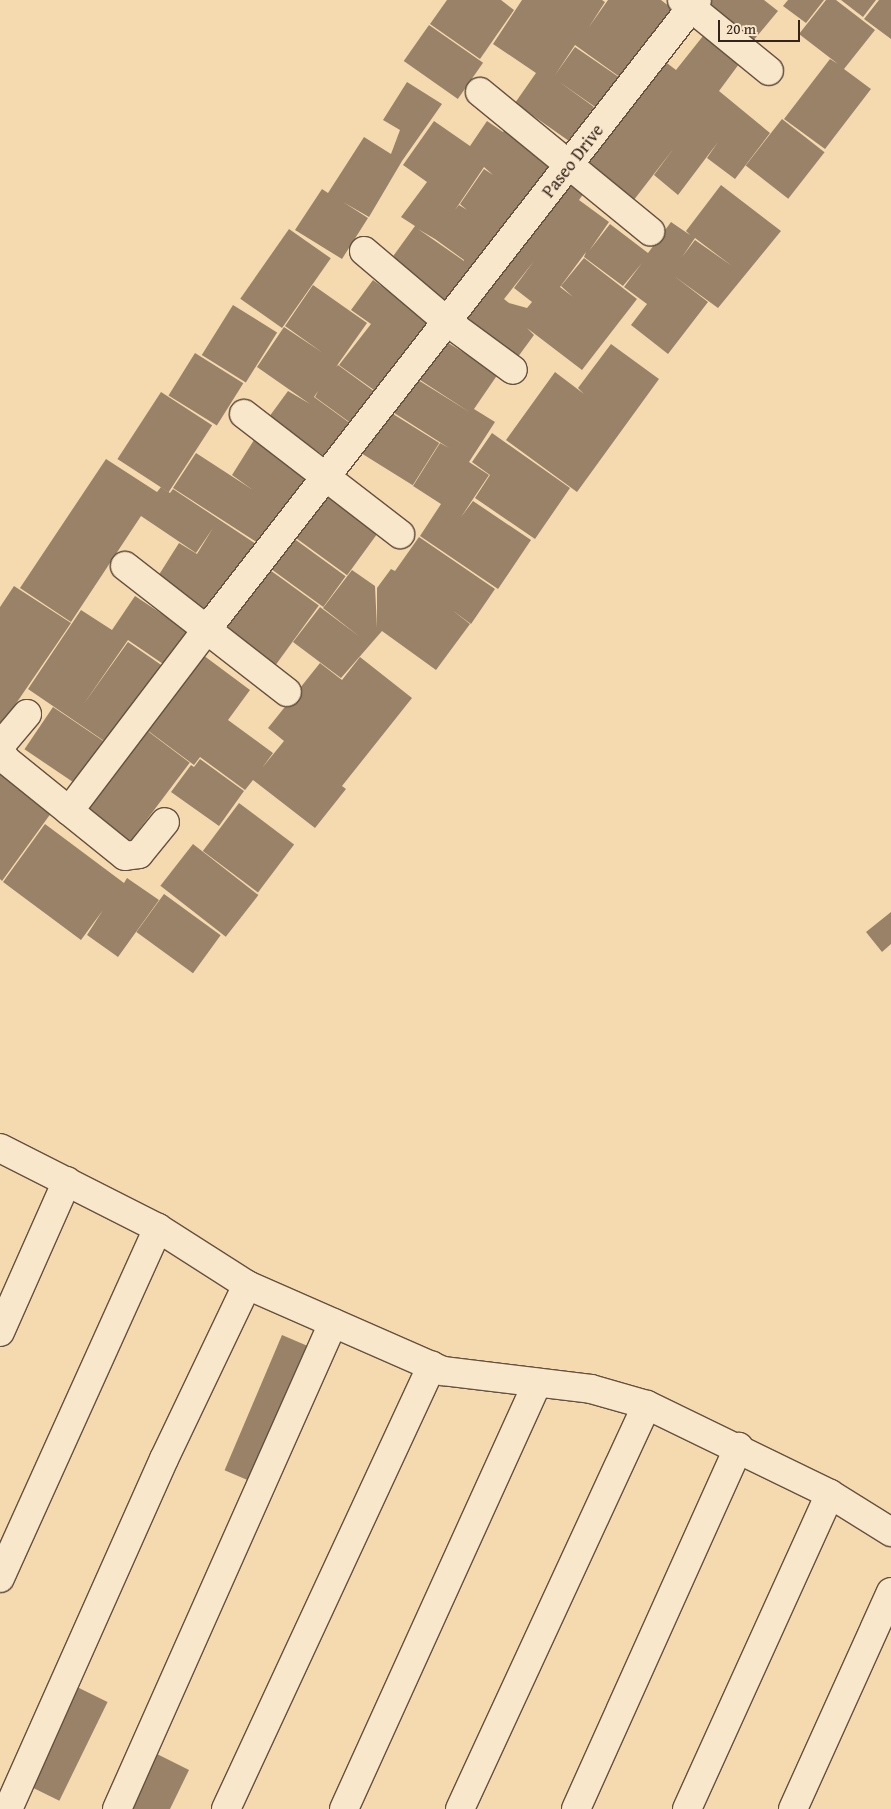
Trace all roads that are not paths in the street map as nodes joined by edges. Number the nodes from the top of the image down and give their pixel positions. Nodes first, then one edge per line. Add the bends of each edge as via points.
1 (690, 3) edge
2 (769, 71) dead end
3 (480, 92) dead end
4 (569, 165) junction
5 (650, 231) dead end
6 (364, 252) dead end
7 (448, 323) junction
8 (513, 370) dead end
9 (244, 414) dead end
10 (327, 479) junction
11 (400, 534) dead end
12 (125, 566) dead end
13 (207, 628) junction
14 (287, 692) dead end
15 (27, 714) dead end
16 (69, 811) junction
17 (165, 822) dead end
18 (0, 1148) edge
19 (67, 1181) junction
20 (158, 1228) junction
21 (247, 1285) junction
22 (333, 1323) junction
23 (0, 1332) edge
24 (432, 1366) junction
25 (537, 1383) junction
26 (647, 1405) junction
27 (739, 1447) junction
28 (830, 1494) junction
29 (891, 1532) edge
30 (0, 1578) edge
31 (891, 1592) edge
32 (6, 1807) edge
33 (117, 1809) edge
34 (226, 1809) edge
35 (344, 1809) edge
36 (460, 1809) edge
37 (576, 1809) edge
38 (687, 1809) edge
39 (793, 1809) edge

1 - 2 street
1 - 4 street, Paseo Drive
3 - 4 street
4 - 5 street
4 - 7 street, Paseo Drive
6 - 7 street
7 - 8 street
7 - 10 street, Paseo Drive
9 - 10 street
10 - 11 street
10 - 13 street, Paseo Drive
12 - 13 street
13 - 14 street
13 - 16 street, Paseo Drive
15 - 16 street via 3,743 2,751 6,760
16 - 17 street via 124,856 132,857 139,854
18 - 19 street
19 - 20 street
19 - 23 street
20 - 21 street
20 - 30 street
21 - 22 street
21 - 32 street
22 - 24 street
22 - 33 street
24 - 25 street
24 - 34 street
25 - 26 street via 591,1389
25 - 35 street
26 - 27 street
26 - 36 street
27 - 28 street
27 - 37 street
28 - 29 street
28 - 38 street
31 - 39 street

